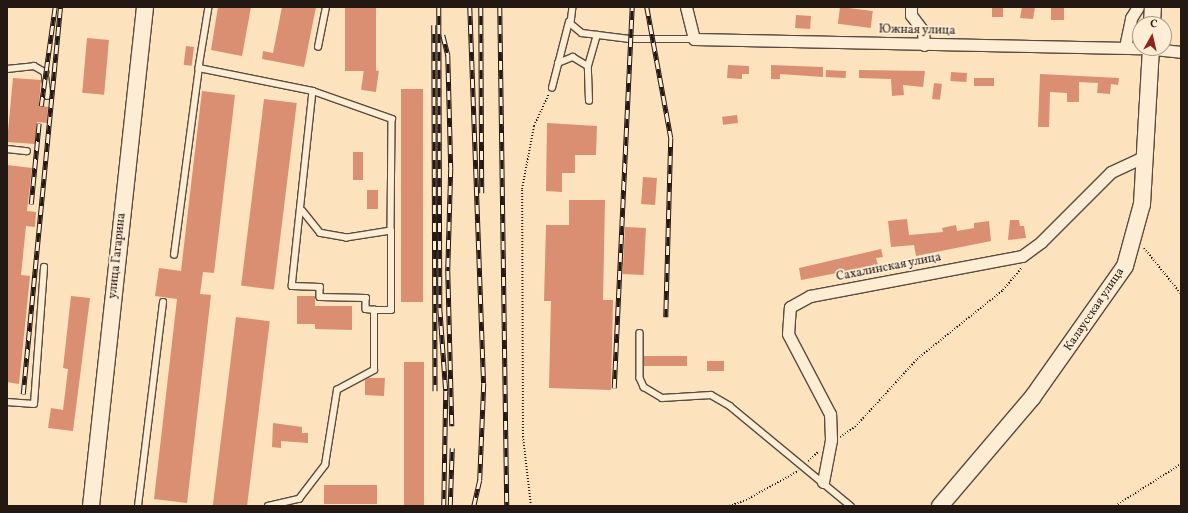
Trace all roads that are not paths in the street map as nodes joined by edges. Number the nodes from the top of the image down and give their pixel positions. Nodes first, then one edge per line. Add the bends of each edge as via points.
1 (145, 7) edge
2 (209, 7) edge
3 (326, 7) edge
4 (573, 7) edge
5 (686, 7) edge
6 (911, 7) edge
7 (1138, 7) edge
8 (571, 16) junction
9 (596, 35) junction
10 (694, 40) junction
11 (924, 45) junction
12 (318, 47) dead end
13 (1125, 48) junction
14 (1132, 48) edge
15 (1150, 56) edge
16 (557, 64) junction
17 (588, 66) junction
18 (199, 68) junction
19 (7, 69) edge
20 (552, 88) road end
21 (313, 91) junction
22 (48, 96) dead end
23 (589, 101) dead end
24 (7, 149) edge
25 (27, 151) dead end
26 (1144, 156) junction
27 (302, 211) junction
28 (391, 231) junction
29 (174, 256) dead end
30 (44, 267) dead end
31 (163, 303) dead end
32 (374, 310) junction
33 (640, 333) dead end
34 (7, 402) edge
35 (823, 482) junction
36 (91, 506) edge
37 (138, 506) edge
38 (268, 506) edge
39 (851, 506) edge
40 (940, 506) edge

1 - 36 street, улица Гагарина
2 - 18 lane
3 - 12 lane
4 - 8 lane
5 - 10 street
6 - 11 street via 911,14 923,31
7 - 13 street via 1131,18
8 - 9 lane via 571,24 576,31
8 - 16 lane
9 - 10 lane
9 - 17 lane
10 - 11 street, Южная улица
11 - 13 street, Южная улица
13 - 14 street, Южная улица
15 - 26 street, Калаусская улица
16 - 17 lane via 573,57
16 - 20 lane
17 - 23 lane
18 - 21 lane
18 - 29 lane
19 - 22 lane via 34,66 45,72
21 - 27 lane
21 - 28 lane via 392,119
24 - 25 lane
26 - 35 street, Сахалинская улица via 1111,172 1041,242 1022,256 810,296 790,307 788,334 827,404 831,425
26 - 40 street, Калаусская улица via 1142,204 1135,239 1125,266 1097,310 1032,398
27 - 28 lane via 320,232 347,238
27 - 32 lane via 292,286 320,287 320,297 366,298 366,309
28 - 32 lane via 391,310
30 - 34 lane via 34,404
31 - 37 lane
32 - 38 lane via 374,370 337,390 325,465 299,500
33 - 35 lane via 640,378 644,387 662,398 711,395 730,406
35 - 39 lane

